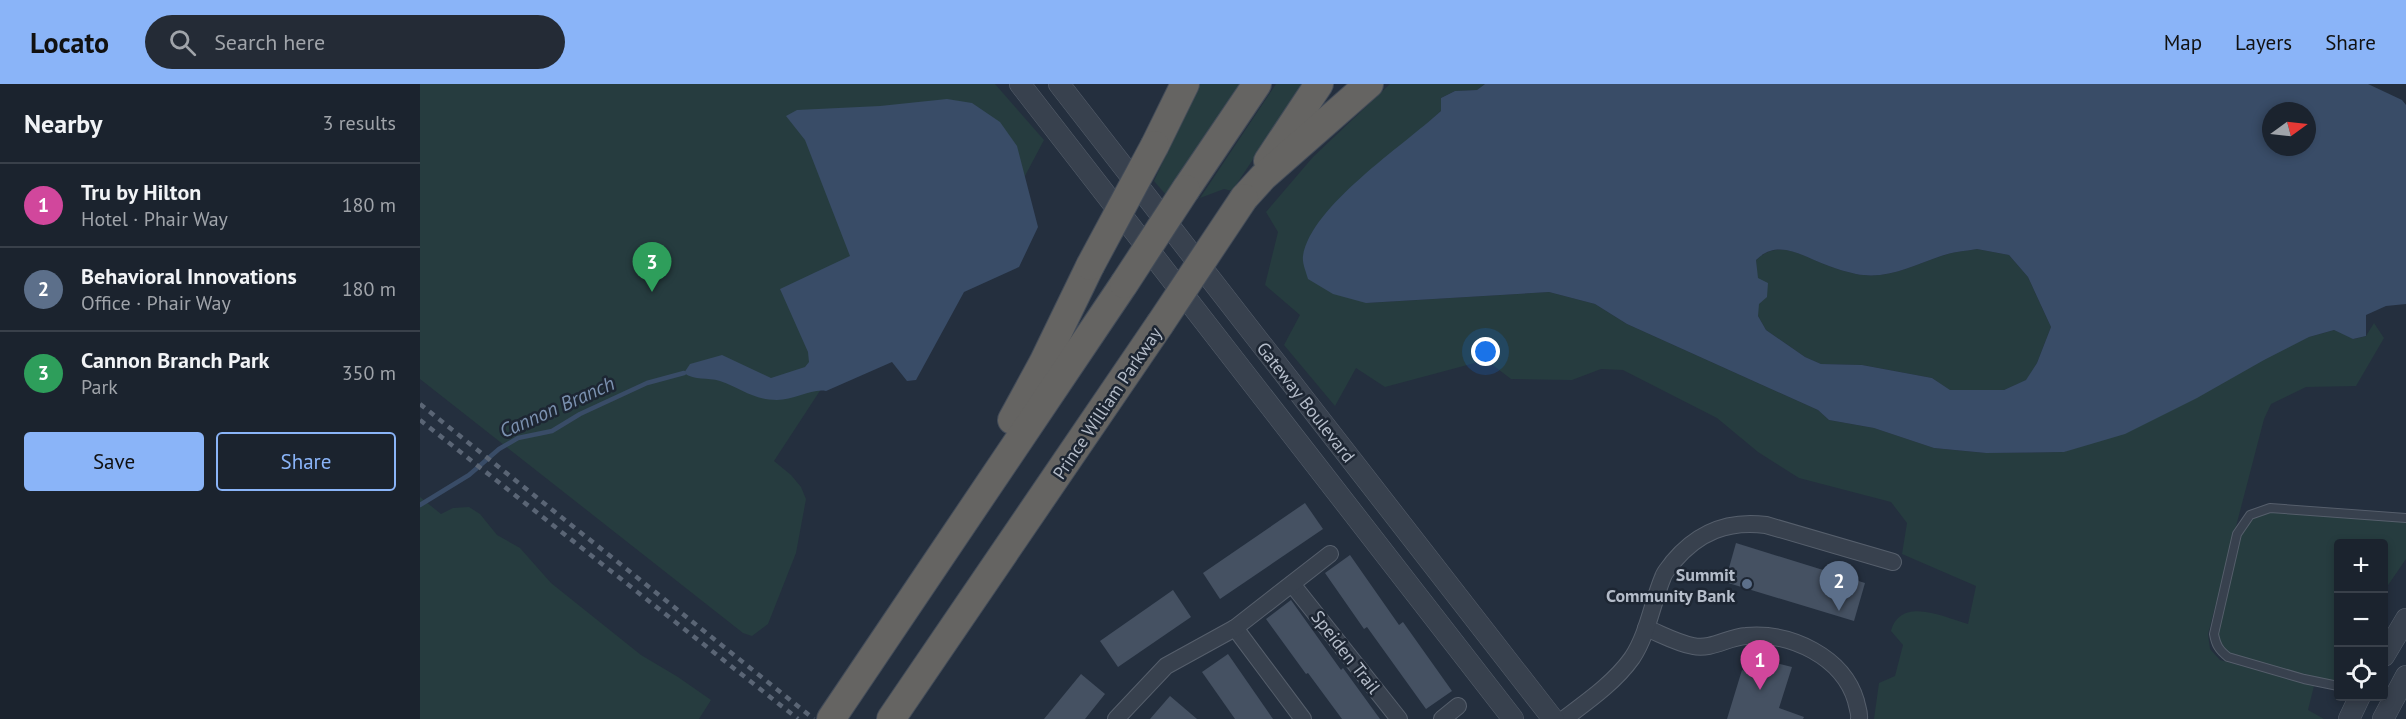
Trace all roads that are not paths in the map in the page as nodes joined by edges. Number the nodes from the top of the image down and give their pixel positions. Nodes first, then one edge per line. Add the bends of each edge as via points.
1 (1020, 84) edge
2 (1059, 84) edge
3 (1185, 84) edge
4 (1257, 84) edge
5 (1319, 84) edge
6 (1369, 84) edge
7 (1244, 198) junction
8 (2406, 518) edge
9 (1330, 554) dead end
10 (1893, 562) dead end
11 (931, 569) junction
12 (1293, 584) junction
13 (2406, 619) edge
14 (1235, 628) junction
15 (1646, 628) junction
16 (2388, 649) edge
17 (2406, 676) edge
18 (2334, 685) edge
19 (2358, 701) edge
20 (1458, 706) dead end
21 (2385, 706) edge
22 (831, 719) edge
23 (891, 719) edge
24 (1116, 719) edge
25 (1303, 719) edge
26 (1399, 719) edge
27 (1442, 719) edge
28 (1514, 719) edge
29 (1553, 719) edge
30 (1564, 719) edge
31 (1859, 719) edge
32 (2349, 719) edge

1 - 28 street, Gateway Boulevard
2 - 29 street, Gateway Boulevard
3 - 11 highway, bridge via 1043,363
4 - 11 highway, bridge
5 - 7 highway, Prince William Parkway
6 - 7 highway
7 - 23 highway, Prince William Parkway, bridge
8 - 18 lane via 2270,508 2250,515 2237,534 2214,634 2221,652
9 - 12 street
10 - 15 street via 1766,525 1745,522 1725,527 1698,538 1664,574
11 - 22 highway
12 - 14 street
12 - 26 street, Speiden Trail
13 - 16 street
14 - 24 street via 1166,666
14 - 25 street
15 - 30 street via 1632,657 1618,674
15 - 31 street via 1695,647 1768,635 1802,644 1830,661 1851,687
17 - 21 street
19 - 32 street
20 - 27 street

